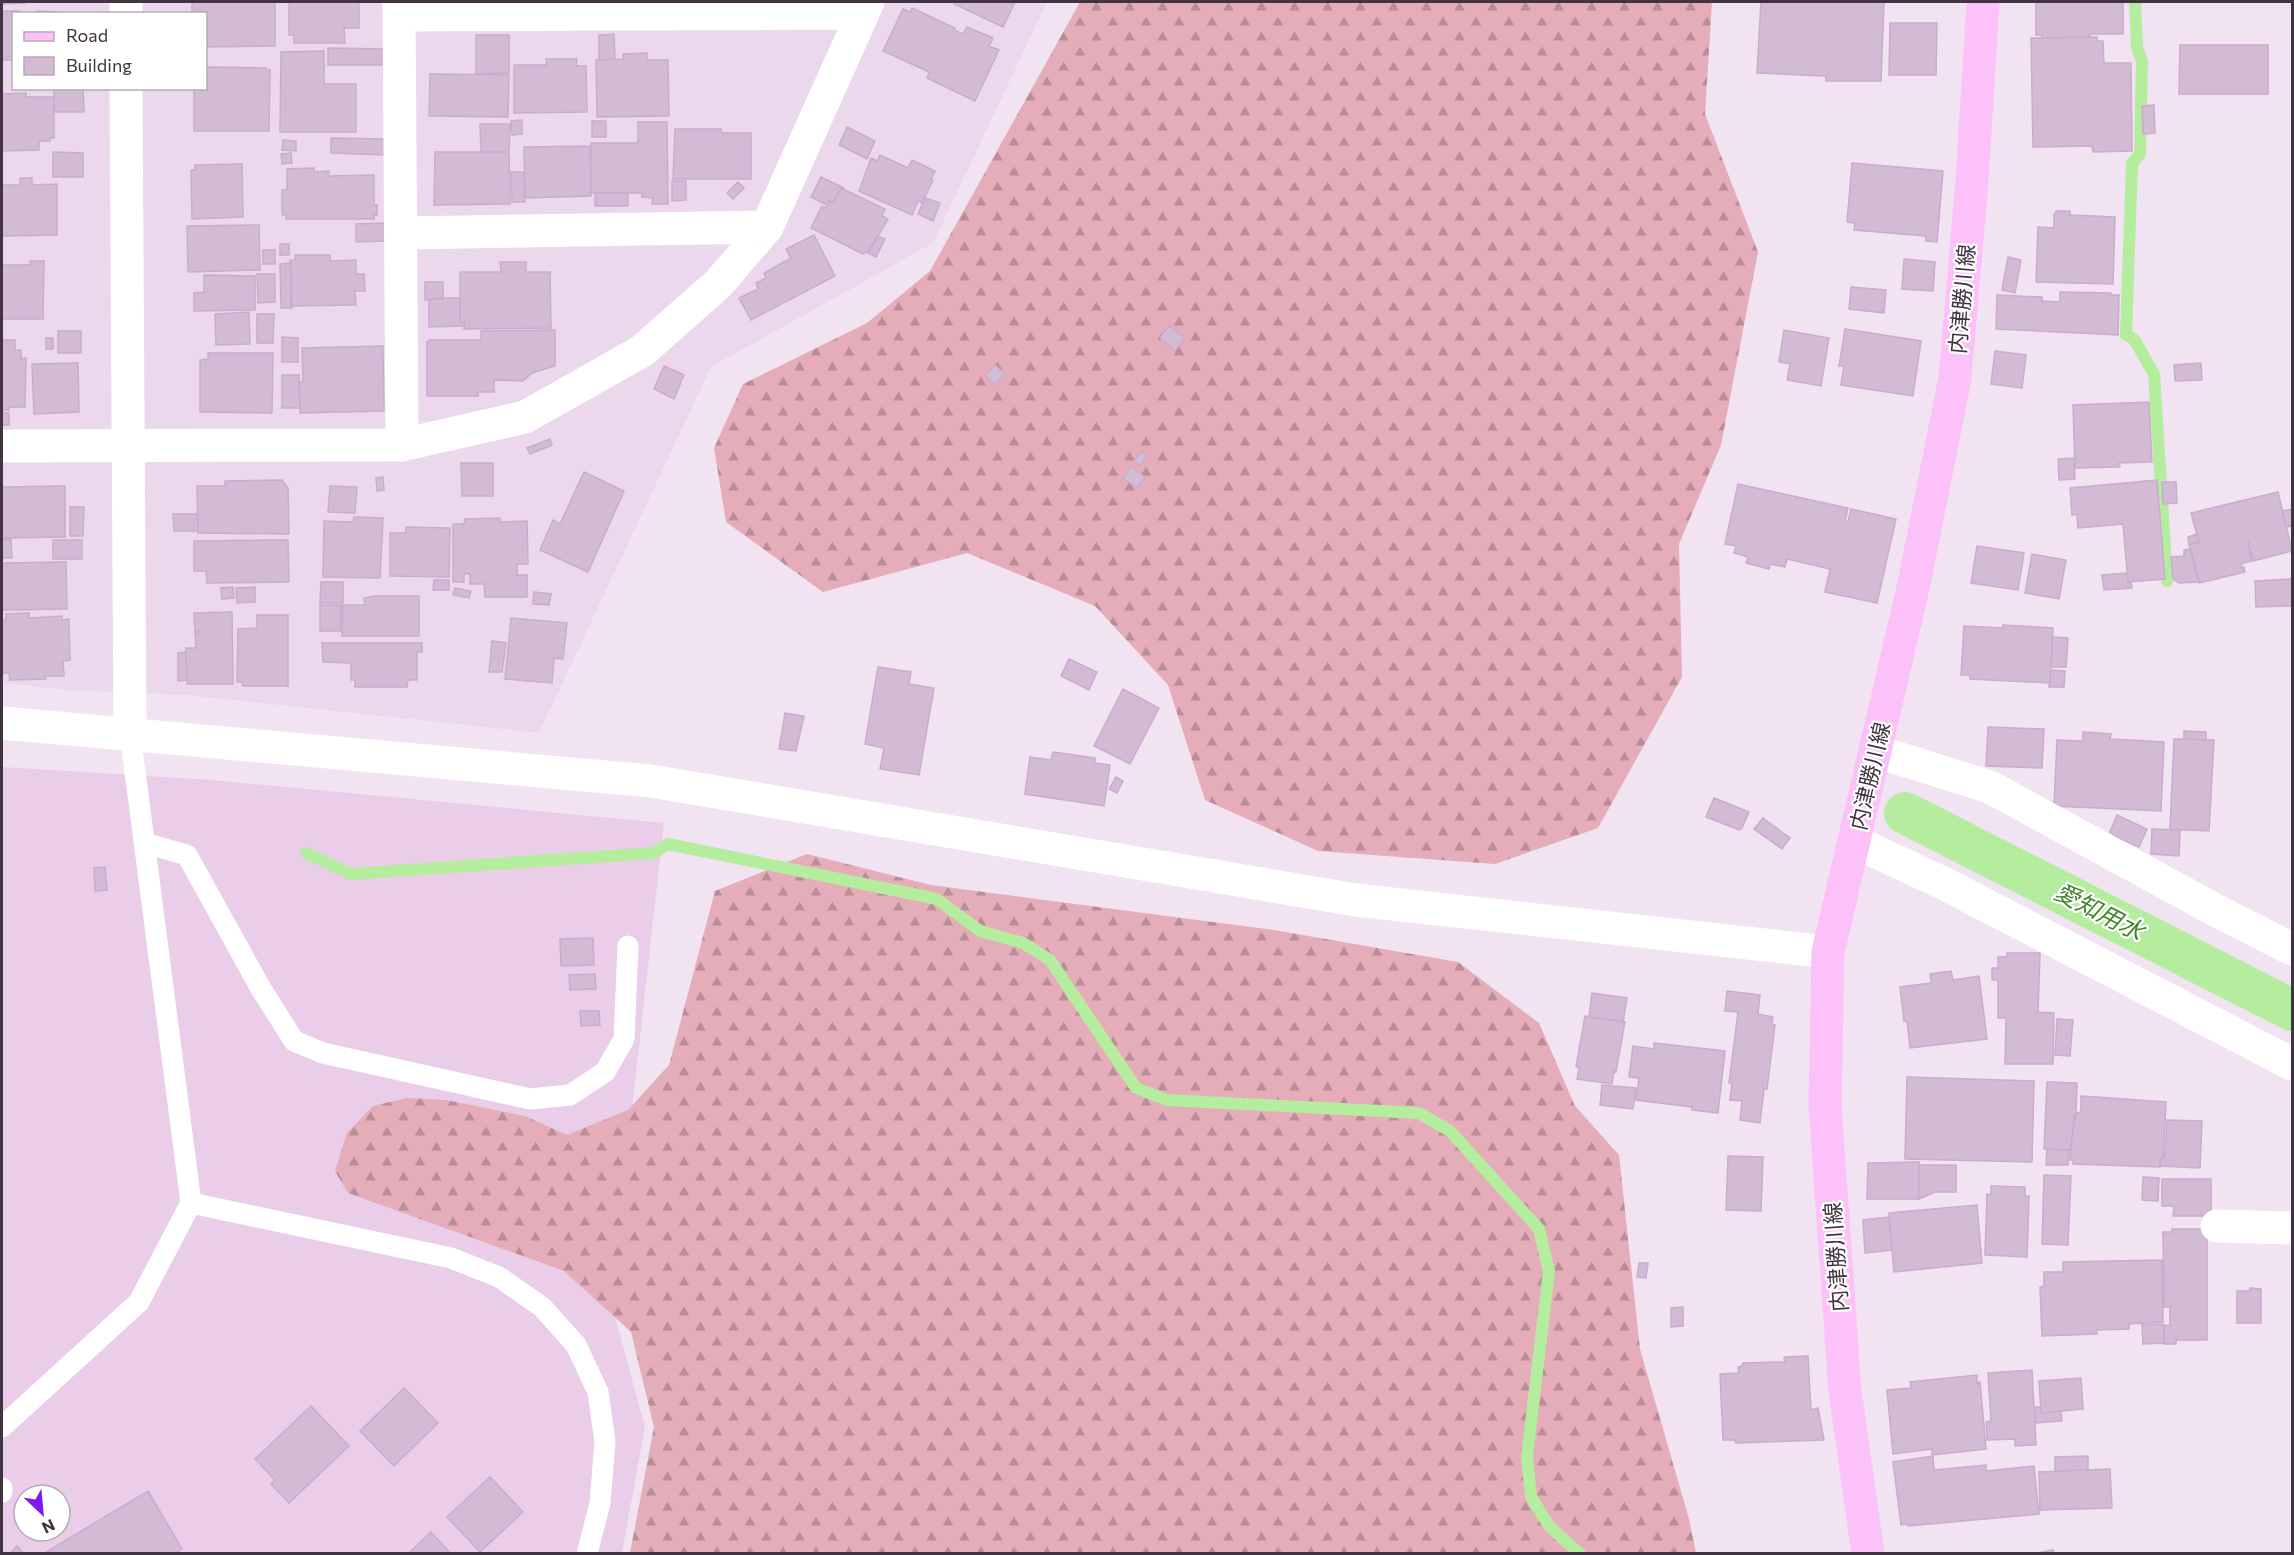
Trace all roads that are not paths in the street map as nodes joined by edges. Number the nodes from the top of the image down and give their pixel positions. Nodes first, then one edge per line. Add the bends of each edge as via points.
1 (1983, 2) edge
2 (866, 7) edge
3 (399, 8) edge
4 (126, 90) edge
5 (767, 227) junction
6 (401, 233) junction
7 (402, 445) junction
8 (2, 446) edge
9 (128, 446) junction
10 (2, 723) edge
11 (130, 733) junction
12 (1875, 751) junction
13 (1855, 842) junction
14 (144, 843) junction
15 (628, 946) dead end
16 (2292, 949) edge
17 (1828, 952) junction
18 (2292, 1064) edge
19 (191, 1203) junction
20 (2217, 1226) dead end
21 (2292, 1228) edge
22 (2, 1427) edge
23 (587, 1554) edge
24 (1868, 1554) edge

1 - 12 main road, 内津勝川線 via 1955,378
2 - 3 street
2 - 5 street
3 - 6 street
4 - 9 street
5 - 6 street
5 - 7 street via 718,284 642,351 525,417
6 - 7 street
7 - 9 street
8 - 9 street
9 - 11 street
10 - 11 street
11 - 14 lane
11 - 17 street via 651,781 1356,900
12 - 13 main road, 内津勝川線
12 - 16 street via 1990,787
13 - 17 main road, 内津勝川線
13 - 18 street via 1943,883
14 - 15 lane via 187,855 294,1041 324,1053 530,1100 570,1095 605,1072 624,1039
14 - 19 lane
17 - 24 main road, 内津勝川線 via 1826,1105 1845,1391
19 - 22 lane via 139,1302
19 - 23 lane via 451,1258 499,1277 542,1307 576,1345 598,1392 605,1442 600,1503
20 - 21 street

